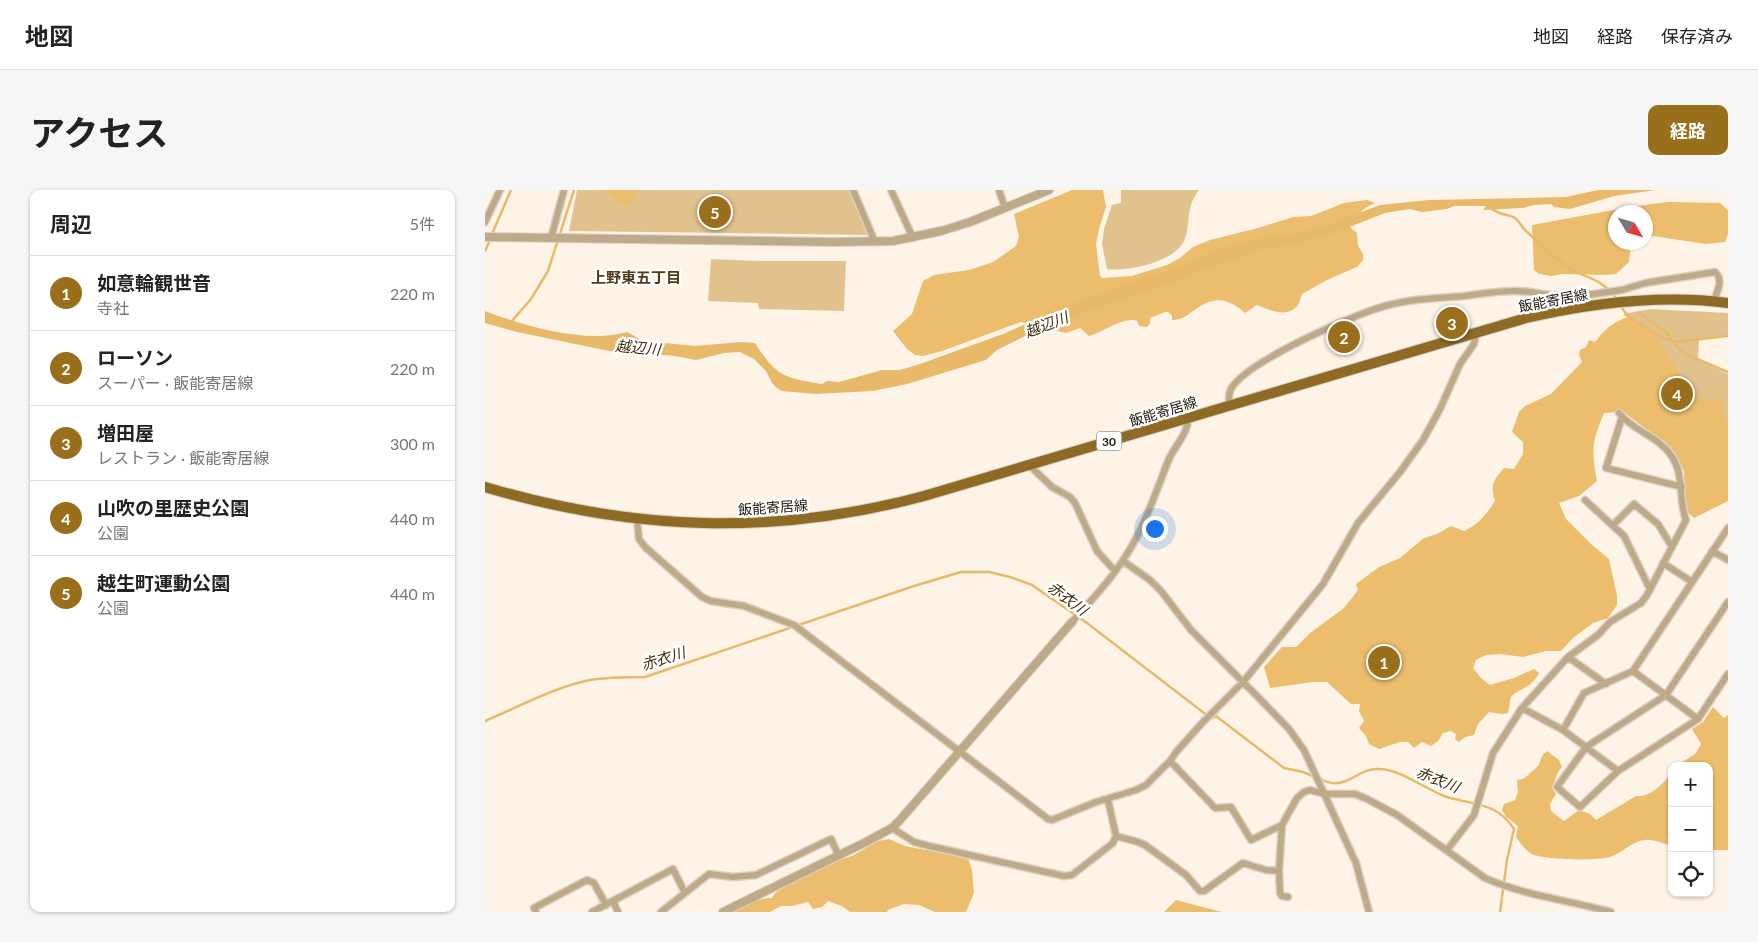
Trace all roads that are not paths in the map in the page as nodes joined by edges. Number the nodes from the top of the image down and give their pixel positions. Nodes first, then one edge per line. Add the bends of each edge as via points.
1 (500, 190) edge
2 (564, 190) edge
3 (853, 190) edge
4 (891, 190) edge
5 (999, 190) edge
6 (1049, 190) edge
7 (1005, 208) junction
8 (485, 222) edge
9 (485, 237) edge
10 (552, 238) junction
11 (913, 238) junction
12 (875, 242) junction
13 (1551, 295) junction
14 (1714, 301) junction
15 (1728, 303) edge
16 (1555, 312) junction
17 (1476, 332) junction
18 (1229, 405) junction
19 (1188, 418) junction
20 (1029, 465) junction
21 (485, 488) edge
22 (1682, 488) junction
23 (1585, 500) dead end
24 (637, 520) junction
25 (1613, 525) junction
26 (1728, 528) edge
27 (1672, 547) junction
28 (1713, 551) junction
29 (1728, 560) edge
30 (1123, 561) junction
31 (1663, 563) junction
32 (1115, 571) junction
33 (1692, 582) junction
34 (1650, 589) junction
35 (1728, 602) edge
36 (1071, 622) joint
37 (1568, 657) junction
38 (1633, 671) junction
39 (1728, 674) edge
40 (1243, 682) junction
41 (1605, 684) junction
42 (1666, 695) junction
43 (1522, 708) junction
44 (1698, 719) junction
45 (1563, 730) junction
46 (1586, 747) junction
47 (958, 751) junction
48 (1170, 761) junction
49 (1618, 771) junction
50 (1325, 794) junction
51 (1108, 800) junction
52 (1282, 825) junction
53 (892, 828) junction
54 (1116, 836) junction
55 (1447, 850) junction
56 (839, 856) junction
57 (1279, 871) junction
58 (685, 893) junction
59 (1288, 897) dead end
60 (613, 901) junction
61 (605, 905) junction
62 (536, 912) edge
63 (591, 912) edge
64 (618, 912) edge
65 (661, 912) edge
66 (723, 912) edge
67 (1369, 912) edge
68 (1611, 912) edge

1 - 8 street
2 - 10 street
3 - 12 street
4 - 11 street
5 - 7 street
6 - 7 street
7 - 11 street
9 - 10 street
10 - 12 street
11 - 12 street
13 - 14 street via 1612,291 1715,272 1720,282
13 - 16 street
13 - 18 street via 1514,290 1427,299 1378,309 1283,350 1264,362 1232,387
14 - 15 main road, 飯能寄居線 / 30
14 - 16 main road, 飯能寄居線 / 30 via 1650,301
16 - 17 main road, 飯能寄居線 / 30
17 - 18 main road, 飯能寄居線 / 30
17 - 40 street via 1475,344 1460,364 1423,440 1358,523 1323,584
18 - 19 main road, 飯能寄居線 / 30
19 - 20 main road, 飯能寄居線 / 30
19 - 30 street via 1187,429 1170,456
20 - 24 main road, 飯能寄居線 / 30 via 906,501 817,518 724,524
20 - 32 street via 1075,503 1097,551
21 - 24 main road, 飯能寄居線 / 30 via 558,507
22 - 22 street via 1672,455 1621,415 1606,468
22 - 27 street via 1682,510 1686,520
23 - 25 street
24 - 47 street via 639,539 645,547 702,596 711,601 744,606 794,625
25 - 27 street via 1634,504 1658,524
25 - 34 street via 1624,536
26 - 28 street
27 - 31 street
28 - 29 street
28 - 33 street
30 - 32 street
30 - 40 street via 1161,591 1191,630
31 - 33 street
31 - 34 street
32 - 36 street
33 - 38 street
34 - 37 street via 1641,602 1610,622
35 - 42 street
36 - 47 street
37 - 41 street
37 - 43 street
38 - 41 street
38 - 42 street
39 - 44 street
40 - 48 street
40 - 50 street via 1289,729 1304,750
41 - 45 street via 1584,693
42 - 44 street
42 - 46 street
43 - 45 street
43 - 55 street via 1493,753 1474,815
44 - 49 street
45 - 46 street
46 - 49 street
46 - 49 street via 1557,787 1580,807
47 - 51 street via 1048,819
47 - 53 street
48 - 51 street via 1146,785
48 - 52 street via 1215,808 1231,807 1251,840
50 - 52 street via 1309,790 1303,792 1291,805
50 - 55 street via 1350,794 1367,799 1397,815
50 - 67 street via 1356,863
51 - 54 street
52 - 57 street
53 - 54 street via 914,842 1065,876 1072,875 1113,843
53 - 56 street
54 - 57 street via 1145,845 1186,875 1200,891 1243,863
55 - 68 street via 1493,882 1553,900
56 - 58 street via 831,839 756,875 709,874
56 - 66 street
57 - 59 street via 1280,893
58 - 60 street via 673,869
58 - 65 street
60 - 61 street
60 - 64 street
61 - 62 street via 595,883 587,880 534,908
61 - 63 street

